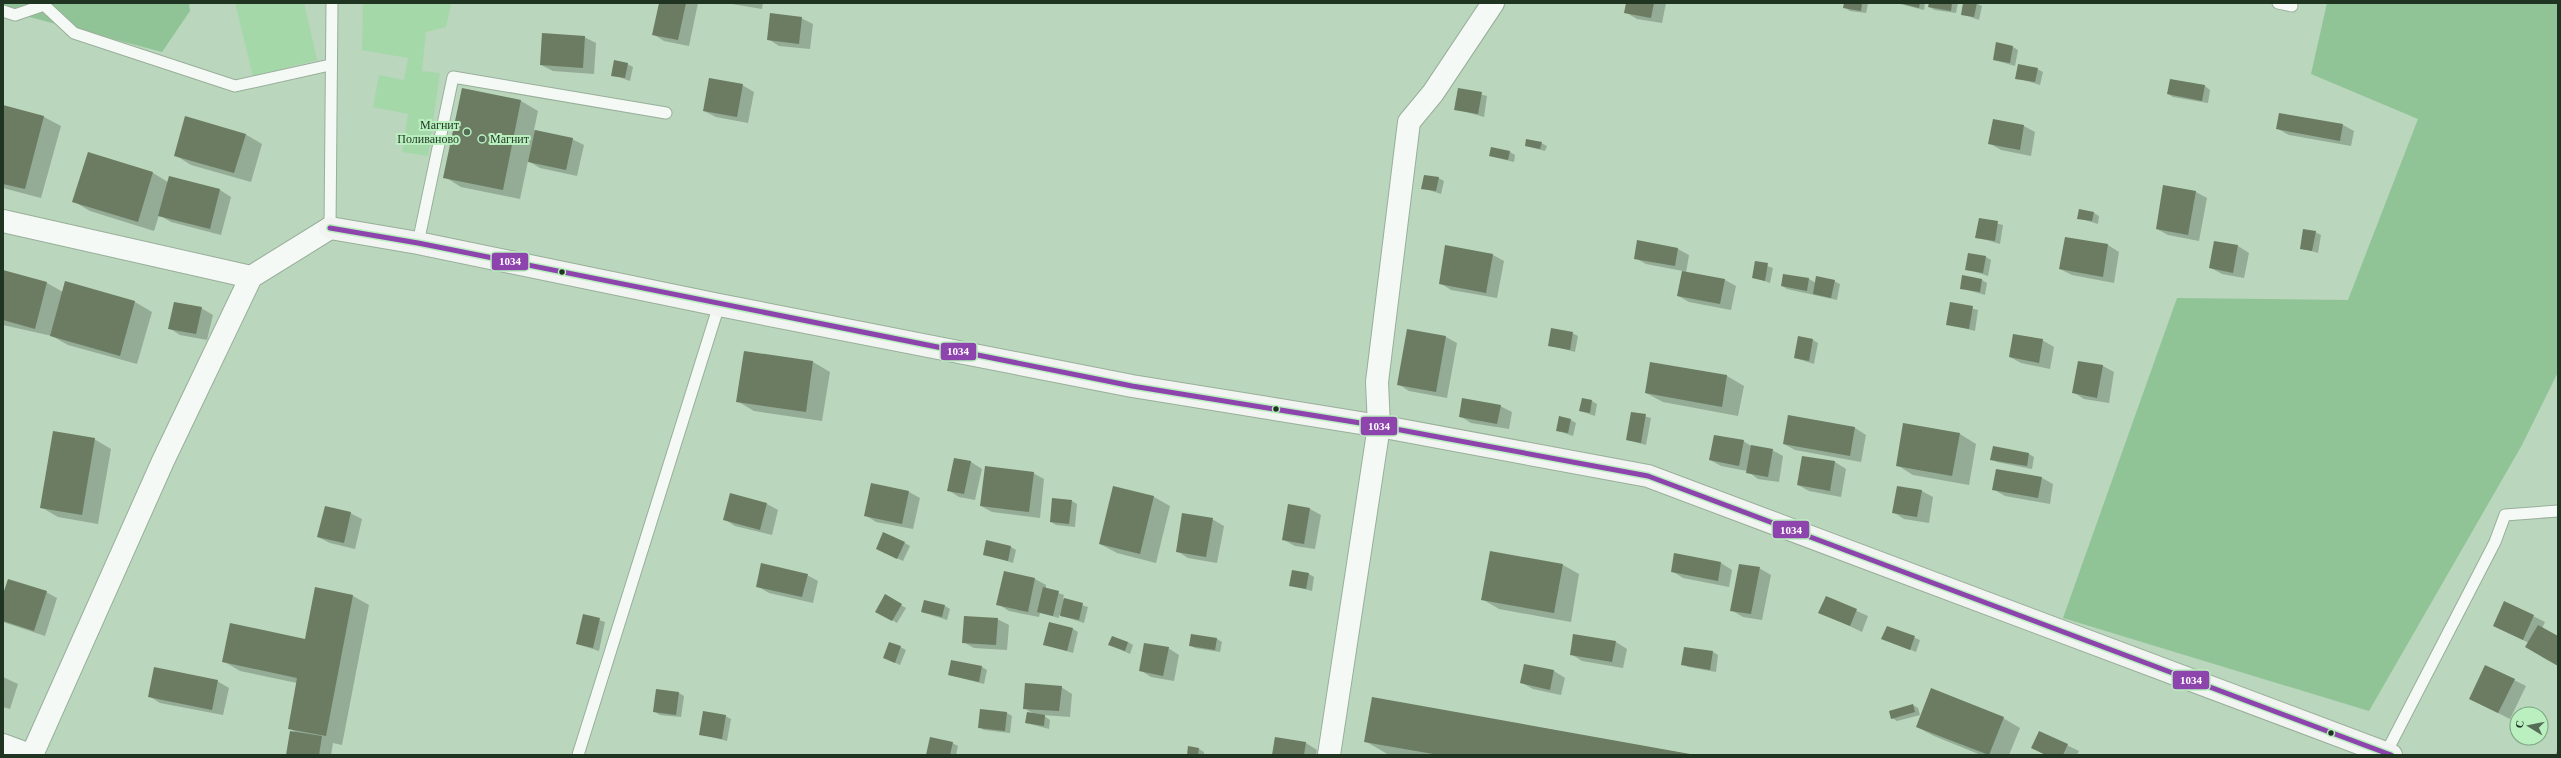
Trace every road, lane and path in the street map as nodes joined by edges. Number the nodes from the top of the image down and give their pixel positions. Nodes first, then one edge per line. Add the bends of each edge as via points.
1 (332, 3) edge
2 (1492, 3) edge
3 (2278, 3) edge
4 (2292, 6) dead end
5 (3, 11) edge
6 (330, 65) junction
7 (666, 113) dead end
8 (3, 221) edge
9 (330, 228) junction
10 (418, 243) junction
11 (251, 277) junction
12 (719, 305) junction
13 (1379, 426) junction
14 (2558, 511) edge
15 (3, 745) edge
16 (2388, 754) edge
17 (31, 755) edge
18 (578, 755) edge
19 (1329, 755) edge

1 - 6 lane
2 - 13 street via 1433,93 1409,122 1377,382
3 - 4 lane
5 - 6 lane via 15,15 44,5 74,33 235,86
6 - 9 lane
7 - 10 lane via 453,77
8 - 11 street
9 - 10 street
9 - 11 street
10 - 12 street
11 - 17 street via 163,461
12 - 13 street via 1132,386
12 - 18 lane
13 - 16 street via 1648,476
13 - 19 street
14 - 16 lane via 2506,515 2495,542
15 - 17 street

